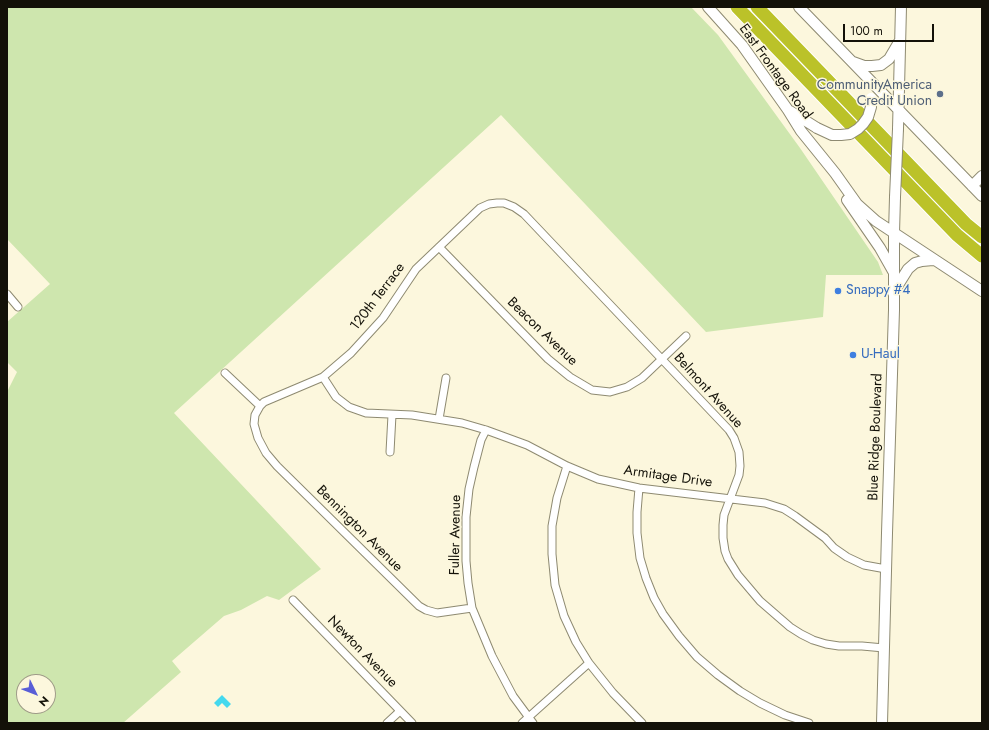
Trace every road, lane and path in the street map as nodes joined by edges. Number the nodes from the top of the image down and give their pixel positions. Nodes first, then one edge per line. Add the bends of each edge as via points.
1 (708, 7) edge
2 (737, 7) edge
3 (757, 7) edge
4 (768, 7) edge
5 (798, 7) edge
6 (901, 7) edge
7 (900, 39) junction
8 (799, 50) junction
9 (851, 61) junction
10 (862, 72) junction
11 (899, 109) junction
12 (788, 110) junction
13 (835, 174) junction
14 (982, 176) edge
15 (972, 186) junction
16 (982, 196) edge
17 (528, 218) joint
18 (894, 233) junction
19 (982, 237) edge
20 (439, 247) junction
21 (982, 256) edge
22 (933, 260) junction
23 (894, 271) junction
24 (982, 292) edge
25 (894, 293) junction
26 (7, 294) edge
27 (14, 301) junction
28 (7, 306) edge
29 (18, 307) dead end
30 (686, 336) dead end
31 (662, 359) junction
32 (225, 373) dead end
33 (323, 377) junction
34 (446, 378) dead end
35 (260, 406) junction
36 (392, 415) junction
37 (439, 419) junction
38 (486, 430) junction
39 (390, 452) dead end
40 (567, 466) junction
41 (639, 488) junction
42 (730, 499) junction
43 (886, 569) junction
44 (293, 600) dead end
45 (472, 608) junction
46 (884, 648) junction
47 (589, 663) junction
48 (400, 711) junction
49 (531, 720) edge
50 (387, 723) edge
51 (412, 723) edge
52 (522, 723) edge
53 (642, 723) edge
54 (809, 723) edge
55 (882, 723) edge

1 - 12 street, East Frontage Road via 742,45
2 - 21 highway via 957,235
3 - 8 highway
4 - 8 highway
5 - 9 street
6 - 7 street, Blue Ridge Boulevard
7 - 9 street via 889,59 881,65 864,66
7 - 11 street, Blue Ridge Boulevard
8 - 19 highway via 966,224
9 - 10 street
10 - 11 street
10 - 12 street, bridge via 868,85 872,107 863,124 850,134 832,134
11 - 15 street
11 - 18 street, Blue Ridge Boulevard, bridge
12 - 13 street, East Frontage Road
13 - 18 street, East Frontage Road via 857,204
13 - 23 street via 840,189
14 - 15 street
15 - 16 street
17 - 20 street, 120th Terrace via 504,203 489,204 480,208
17 - 31 street, Belmont Avenue
18 - 22 street, East Frontage Road
18 - 23 street, Blue Ridge Boulevard
20 - 31 street, Beacon Avenue via 548,359 570,377 592,390 610,392 627,387 642,378
20 - 33 street, 120th Terrace via 416,269 374,328 351,353
22 - 24 street, East Frontage Road
22 - 25 street via 915,263 908,269
23 - 25 street, Blue Ridge Boulevard
25 - 43 street, Blue Ridge Boulevard
26 - 27 street
27 - 28 street
27 - 29 street
30 - 31 street, Beacon Avenue
31 - 42 street, Belmont Avenue via 734,438 740,466
32 - 35 street
33 - 35 street, 120th Terrace
33 - 36 street, Armitage Drive via 336,397 349,407 366,413
34 - 37 street
35 - 45 street, Bennington Avenue via 254,424 266,453 419,606 437,613
36 - 37 street, Armitage Drive
36 - 39 street
37 - 38 street, Armitage Drive
38 - 40 street, Armitage Drive via 527,445
38 - 45 street, Fuller Avenue via 474,467 466,516 466,561
40 - 41 street, Armitage Drive via 598,479
40 - 47 street via 552,526 552,560 555,585 564,616
41 - 42 street, Armitage Drive
41 - 54 street via 637,534 640,558 654,598 663,614 679,636 718,675 760,703
42 - 43 street, Armitage Drive via 766,503 784,509 847,557 864,565
42 - 46 street, Belmont Avenue via 723,525 725,551 738,575 760,601 790,627 813,640 839,646
43 - 46 street, Blue Ridge Boulevard
44 - 48 street, Newton Avenue
45 - 49 street, Fuller Avenue via 492,656 513,696
46 - 55 street, Blue Ridge Boulevard
47 - 49 street
47 - 53 street
48 - 50 street
48 - 51 street, Newton Avenue
49 - 52 street

